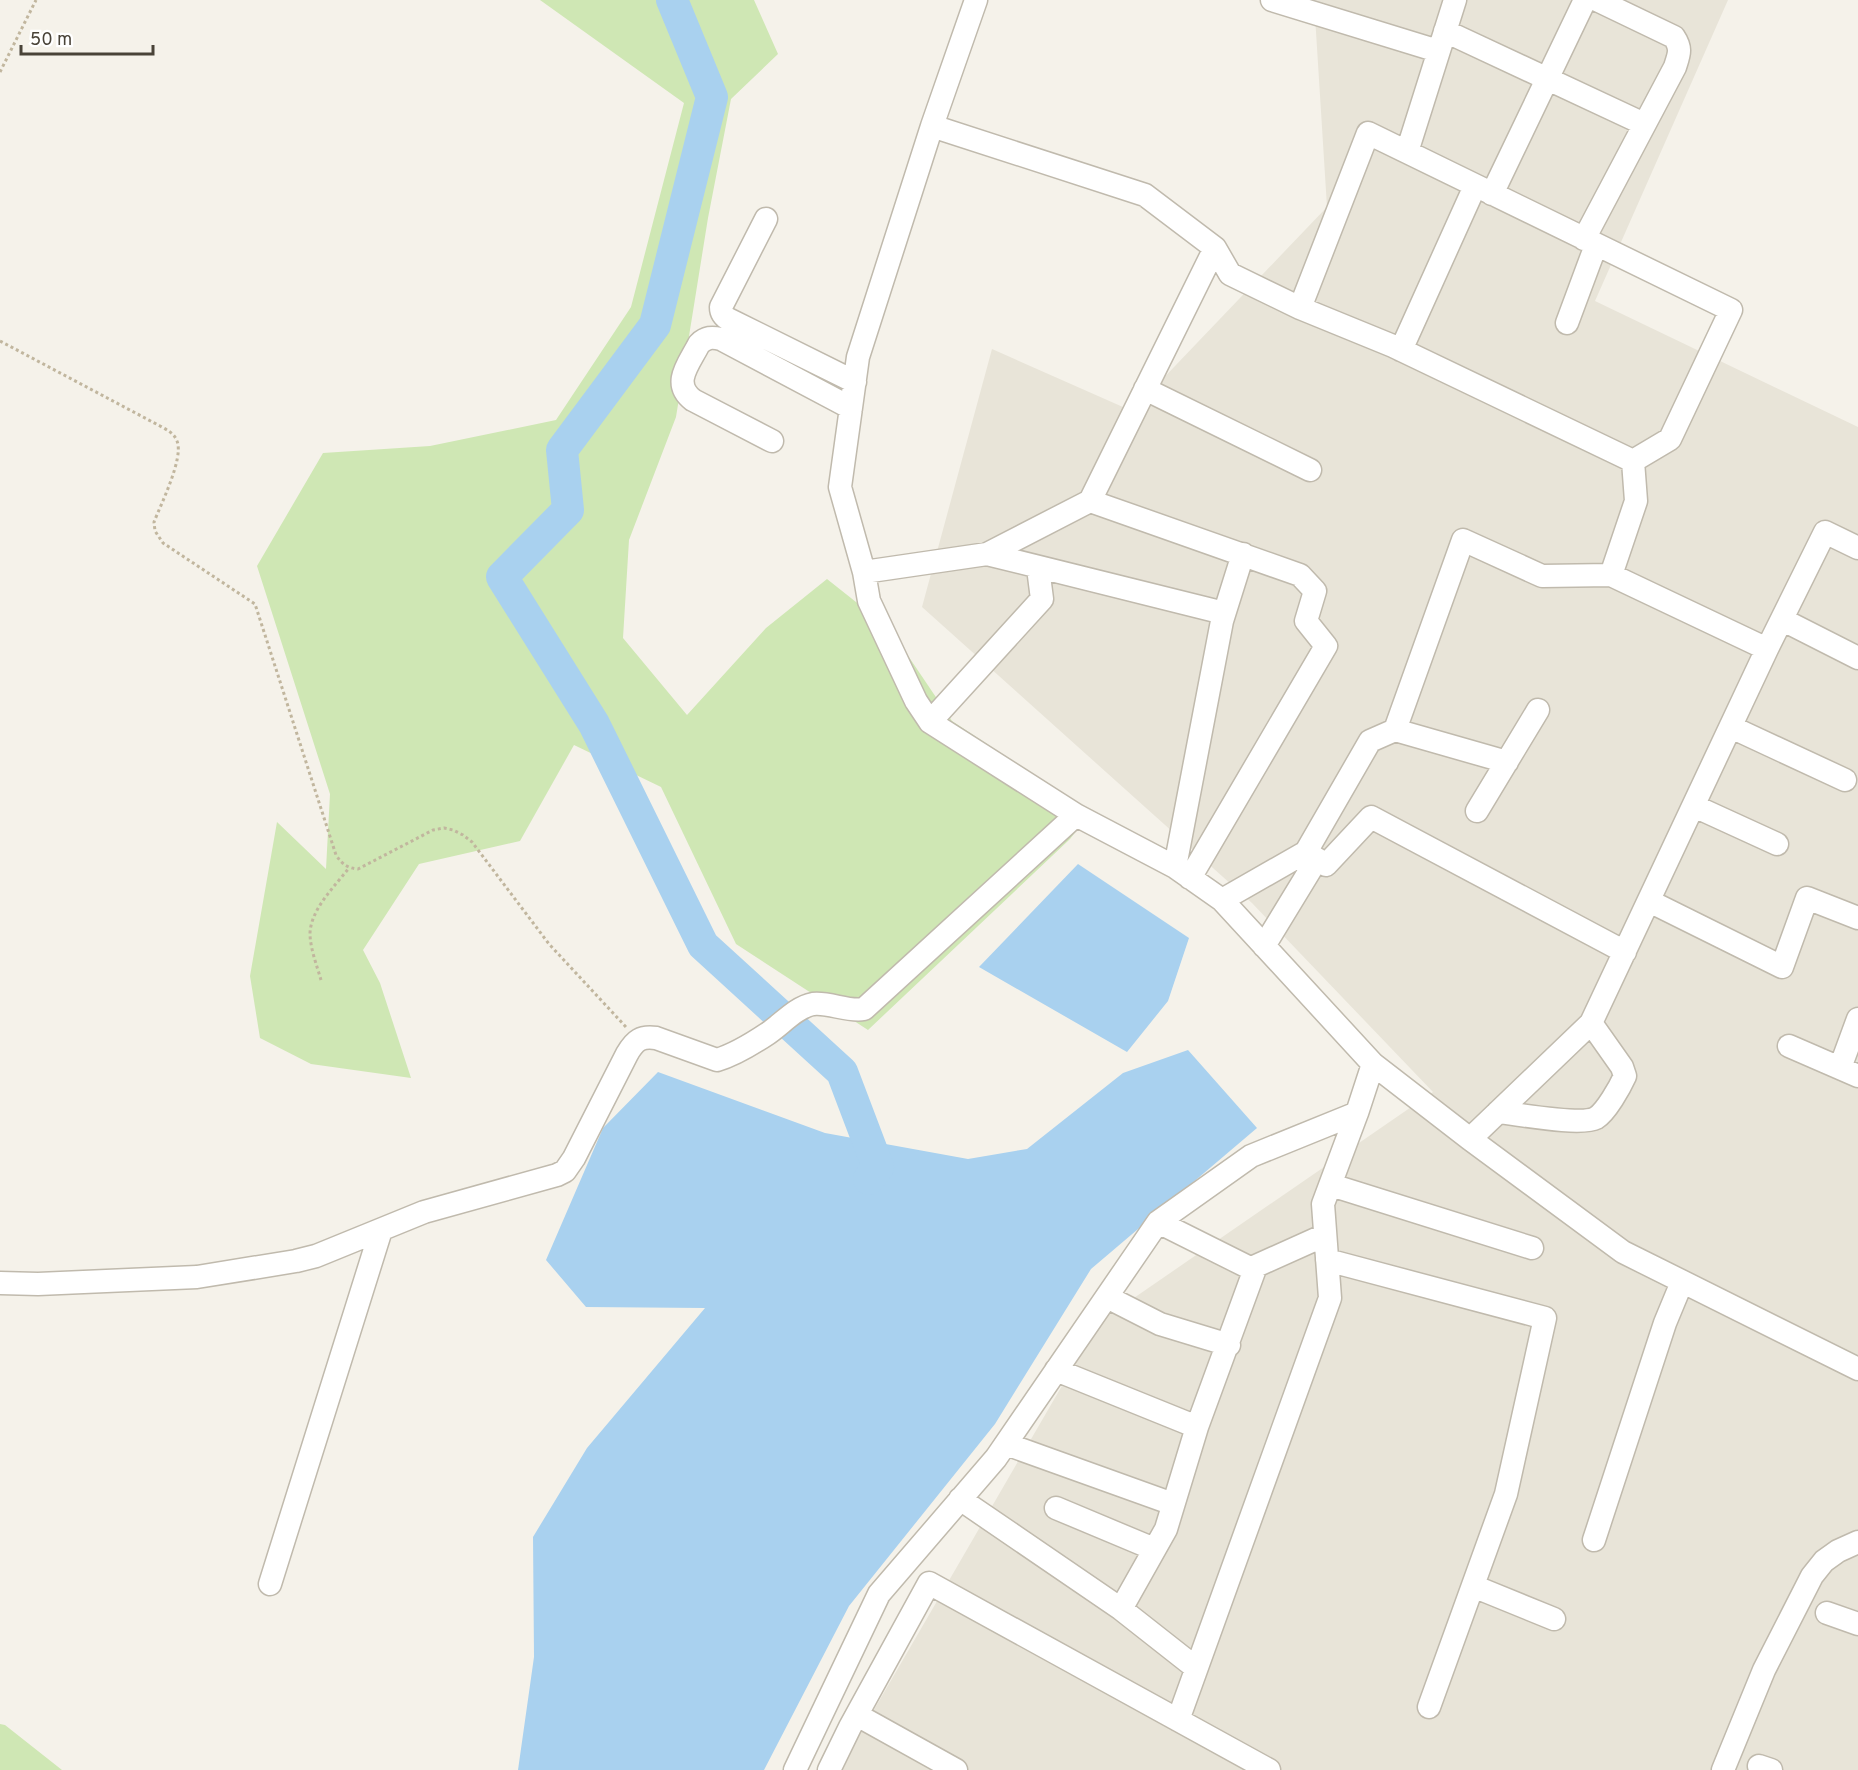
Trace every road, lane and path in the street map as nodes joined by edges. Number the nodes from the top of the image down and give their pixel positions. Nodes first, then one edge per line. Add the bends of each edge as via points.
1 (36, 0) edge
2 (976, 0) edge
3 (1272, 0) edge
4 (1455, 0) edge
5 (1585, 0) edge
6 (1597, 0) edge
7 (1441, 41) junction
8 (0, 72) edge
9 (1548, 78) junction
10 (1644, 124) junction
11 (932, 126) junction
12 (1407, 152) junction
13 (1483, 190) junction
14 (766, 219) dead end
15 (1590, 242) junction
16 (1215, 248) junction
17 (1300, 308) junction
18 (1567, 323) dead end
19 (0, 341) edge
20 (1401, 350) junction
21 (855, 382) junction
22 (1145, 389) junction
23 (851, 408) junction
24 (772, 441) dead end
25 (1633, 461) junction
26 (1310, 470) dead end
27 (1090, 501) junction
28 (1858, 548) edge
29 (987, 554) junction
30 (1243, 554) junction
31 (1038, 568) junction
32 (864, 572) junction
33 (1611, 575) junction
34 (1224, 614) junction
35 (1783, 620) junction
36 (1767, 649) junction
37 (1858, 658) edge
38 (1539, 710) dead end
39 (930, 722) junction
40 (1731, 727) junction
41 (1395, 730) junction
42 (1507, 762) junction
43 (1845, 780) dead end
44 (1694, 806) junction
45 (1477, 811) dead end
46 (1076, 815) junction
47 (1777, 844) dead end
48 (1312, 856) junction
49 (349, 868) junction
50 (1182, 872) junction
51 (1222, 900) junction
52 (1649, 901) junction
53 (1858, 918) edge
54 (1264, 946) junction
55 (1625, 952) junction
56 (321, 980) dead end
57 (1858, 1019) edge
58 (1591, 1023) junction
59 (638, 1039) junction
60 (1788, 1046) dead end
61 (1373, 1064) junction
62 (1849, 1072) edge
63 (1498, 1112) junction
64 (1357, 1113) junction
65 (1470, 1139) junction
66 (1331, 1185) junction
67 (1158, 1222) junction
68 (381, 1230) junction
69 (1325, 1236) junction
70 (1533, 1248) dead end
71 (1327, 1260) junction
72 (1254, 1270) junction
73 (1682, 1282) junction
74 (0, 1283) edge
75 (1107, 1297) junction
76 (1228, 1345) junction
77 (1858, 1369) edge
78 (1056, 1370) junction
79 (1197, 1427) junction
80 (1006, 1444) junction
81 (960, 1499) junction
82 (1173, 1504) junction
83 (1056, 1508) dead end
84 (1594, 1540) dead end
85 (1858, 1542) edge
86 (1154, 1549) junction
87 (270, 1584) dead end
88 (1473, 1586) junction
89 (1121, 1609) junction
90 (1827, 1613) dead end
91 (1554, 1619) dead end
92 (1858, 1624) edge
93 (1196, 1668) junction
94 (1429, 1707) dead end
95 (856, 1715) junction
96 (1178, 1720) junction
97 (795, 1770) edge
98 (829, 1770) edge
99 (956, 1770) edge
100 (1269, 1770) edge
101 (1723, 1770) edge

1 - 8 path
2 - 11 street
3 - 7 street
4 - 7 street
5 - 9 street
6 - 10 street via 1674,37 1679,45 1674,67
7 - 9 street
7 - 12 street
9 - 10 street
9 - 13 street
10 - 15 street
11 - 16 street via 1145,195
11 - 21 street via 858,357
12 - 13 street
12 - 17 street via 1368,134
13 - 15 street
13 - 20 street
14 - 21 street via 721,312 724,317
15 - 18 street
15 - 25 street via 1731,310 1670,439
16 - 17 street via 1230,274
16 - 22 street
17 - 20 street
19 - 49 path via 171,432 176,439 178,456 154,531 163,543 255,604 336,855
20 - 25 street
21 - 23 street
22 - 26 street
22 - 27 street
23 - 24 street via 721,339 704,339 681,381 682,389 693,400
23 - 32 street via 840,487
25 - 33 street via 1636,501
27 - 29 street
27 - 30 street
28 - 35 street via 1825,532
29 - 31 street
29 - 32 street
30 - 34 street
30 - 50 street via 1300,575 1316,591 1306,621 1326,646
31 - 34 street
31 - 39 street via 1042,599
32 - 39 street via 869,601 916,701
33 - 36 street
33 - 41 street via 1542,576 1462,540
34 - 50 street
35 - 36 street
35 - 37 street
36 - 40 street
38 - 42 street
39 - 46 street
40 - 43 street
40 - 44 street
41 - 42 street
41 - 48 street via 1370,741
42 - 45 street
44 - 47 street
44 - 52 street
46 - 50 street
46 - 59 street via 864,1009 813,1004 766,1035 717,1060 656,1038
48 - 51 street
48 - 54 street
48 - 55 street via 1326,865 1371,817
49 - 56 path via 311,923 310,936
49 - 59 path via 367,866 433,830 444,828 463,835 480,851 549,944
50 - 51 street
51 - 54 street
52 - 53 street via 1782,968 1807,898
52 - 55 street
54 - 61 street
55 - 58 street
57 - 62 street
58 - 63 street
58 - 63 street via 1625,1076 1597,1118 1586,1121
59 - 68 street via 565,1171 424,1212
60 - 62 street
61 - 64 street
61 - 65 street
63 - 65 street
64 - 66 street
64 - 67 street via 1251,1156
65 - 73 street via 1623,1252
66 - 69 street via 1323,1204
66 - 70 street
67 - 72 street
67 - 75 street
68 - 74 street via 306,1259 209,1276
68 - 87 street
69 - 71 street
69 - 72 street
71 - 88 street via 1545,1318 1506,1494
71 - 93 street via 1330,1298
72 - 76 street
73 - 77 street
73 - 84 street
75 - 76 street via 1160,1324
75 - 78 street
76 - 79 street
78 - 79 street
78 - 80 street
79 - 82 street
80 - 81 street
80 - 82 street
81 - 89 street
81 - 97 street via 879,1594
82 - 86 street via 1166,1529
83 - 86 street
85 - 101 street via 1824,1561 1812,1576 1764,1670
86 - 89 street
88 - 91 street
88 - 94 street
89 - 93 street
90 - 92 street
93 - 96 street
95 - 96 street via 928,1583
95 - 98 street
95 - 99 street
96 - 100 street

